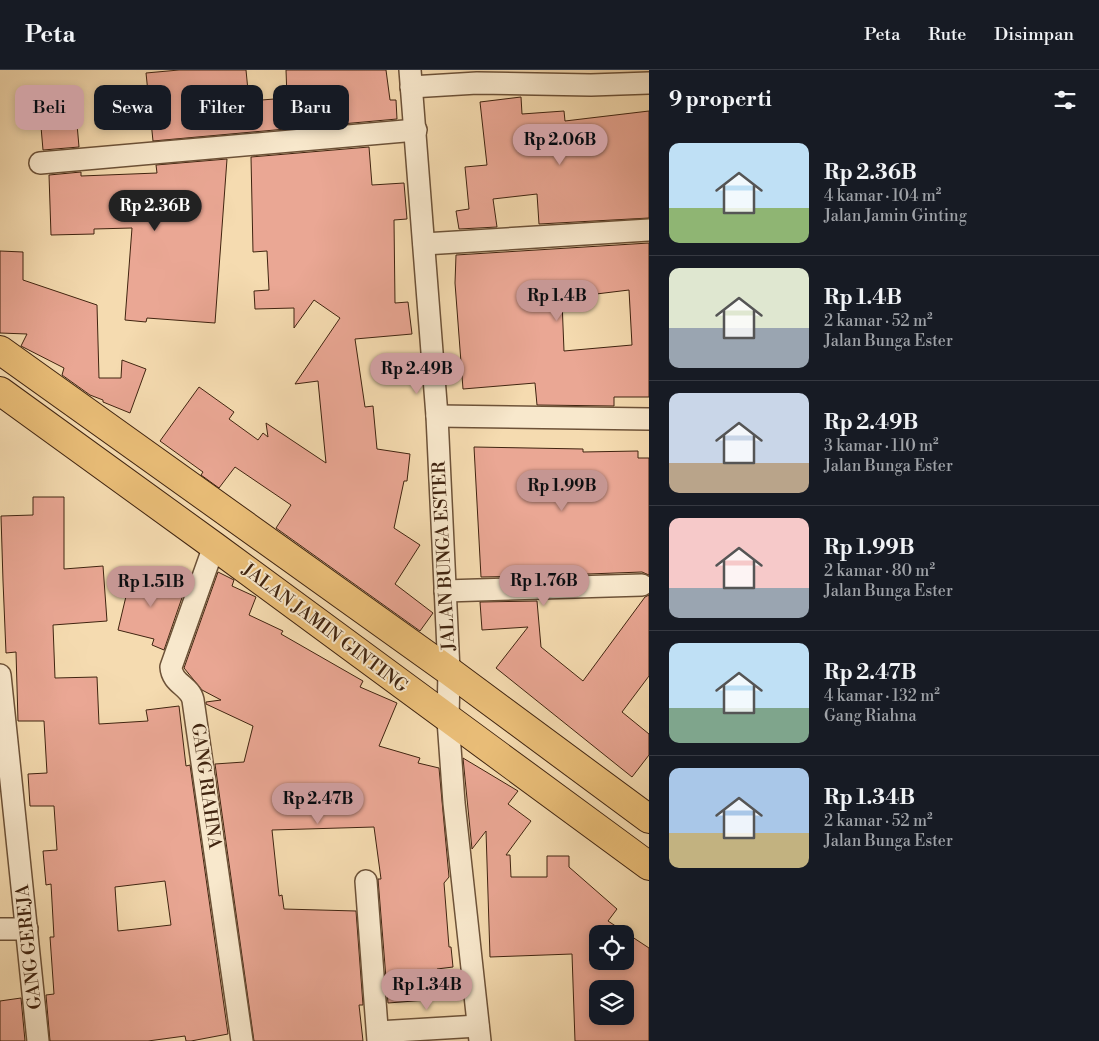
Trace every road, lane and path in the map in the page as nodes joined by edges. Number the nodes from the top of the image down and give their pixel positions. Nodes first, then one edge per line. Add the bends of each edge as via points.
1 (411, 79) edge
2 (649, 83) edge
3 (416, 130) junction
4 (40, 163) dead end
5 (649, 230) edge
6 (424, 244) junction
7 (0, 350) edge
8 (1, 393) edge
9 (437, 416) junction
10 (649, 419) edge
11 (214, 546) junction
12 (642, 585) dead end
13 (445, 591) junction
14 (449, 671) junction
15 (0, 675) edge
16 (448, 720) junction
17 (649, 819) edge
18 (649, 866) edge
19 (366, 881) dead end
20 (0, 929) edge
21 (27, 930) junction
22 (479, 1034) edge
23 (378, 1036) edge
24 (38, 1041) edge
25 (242, 1041) edge

1 - 2 street via 591,85
1 - 3 street, JALAN BUNGA ESTER
3 - 4 street
3 - 6 street, JALAN BUNGA ESTER
5 - 6 street
6 - 9 street, JALAN BUNGA ESTER
7 - 14 main road, JALAN JAMIN GINTING
8 - 11 main road, JALAN JAMIN GINTING
9 - 10 street
9 - 13 street, JALAN BUNGA ESTER
11 - 16 main road, JALAN JAMIN GINTING
11 - 25 street, GANG RIAHNA via 171,667 173,678 192,696 195,708
12 - 13 street
13 - 14 street, JALAN BUNGA ESTER
14 - 16 street, JALAN BUNGA ESTER
14 - 17 main road, JALAN JAMIN GINTING
15 - 21 street, GANG GEREJA
16 - 18 main road, JALAN JAMIN GINTING
16 - 22 street, JALAN BUNGA ESTER
19 - 23 street
20 - 21 street
21 - 24 street, GANG GEREJA
22 - 23 street

